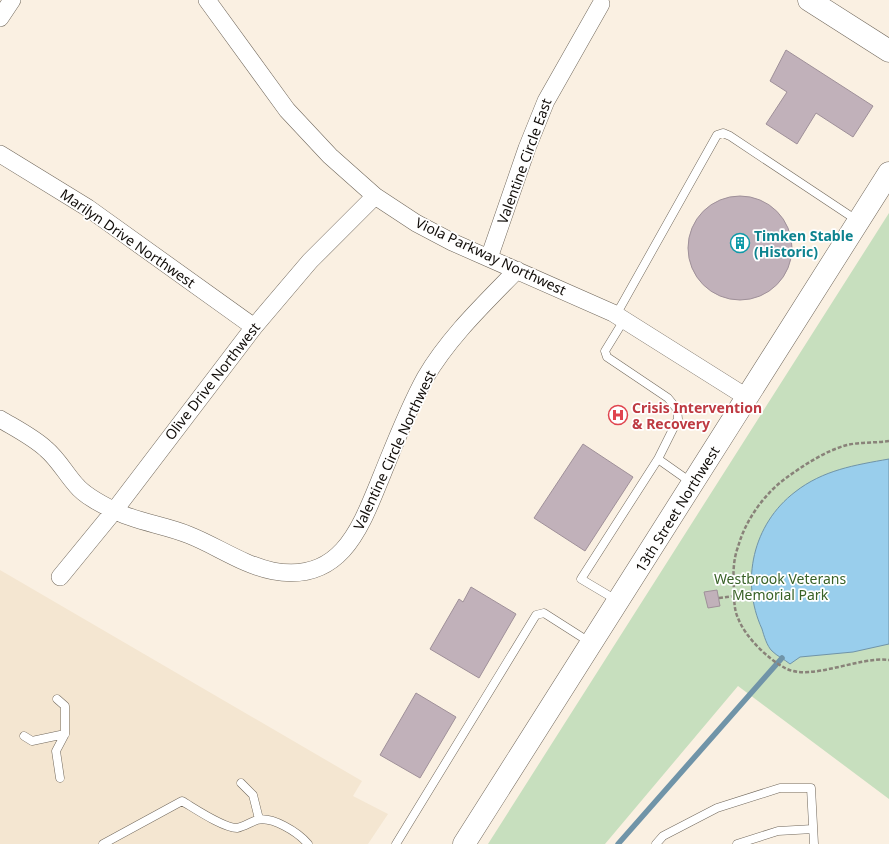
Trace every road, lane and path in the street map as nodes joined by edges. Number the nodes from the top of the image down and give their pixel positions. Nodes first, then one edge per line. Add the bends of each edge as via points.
1 (12, 0) edge
2 (207, 0) edge
3 (810, 0) edge
4 (601, 4) dead end
5 (0, 18) edge
6 (889, 51) edge
7 (0, 154) edge
8 (889, 173) edge
9 (375, 196) junction
10 (859, 221) junction
11 (489, 258) junction
12 (517, 270) junction
13 (620, 317) junction
14 (254, 327) junction
15 (748, 398) junction
16 (0, 419) edge
17 (889, 441) edge
18 (658, 459) junction
19 (693, 484) junction
20 (114, 511) junction
21 (60, 576) dead end
22 (734, 596) junction
23 (719, 598) dead end
24 (618, 601) junction
25 (592, 643) junction
26 (889, 660) edge
27 (56, 699) dead end
28 (65, 734) junction
29 (24, 736) dead end
30 (60, 778) dead end
31 (241, 783) dead end
32 (259, 819) junction
33 (813, 829) junction
34 (103, 844) edge
35 (308, 844) edge
36 (396, 844) edge
37 (464, 844) edge
38 (656, 844) edge
39 (737, 844) edge
40 (814, 844) edge

1 - 5 street
2 - 9 street, Viola Parkway Northwest via 287,110 330,156
3 - 6 main road
4 - 11 street, Valentine Circle East via 546,101 526,148
7 - 14 street, Marilyn Drive Northwest via 88,208
8 - 10 main road, 13th Street Northwest
9 - 11 street, Viola Parkway Northwest via 416,223
9 - 14 street, Olive Drive Northwest via 310,261
10 - 13 lane via 730,136 723,133 717,135
10 - 15 main road, 13th Street Northwest
11 - 12 street, Viola Parkway Northwest
12 - 13 street, Viola Parkway Northwest
12 - 20 street, Valentine Circle Northwest via 454,336 428,373 359,528 346,548 331,561 319,568 304,571 275,571 247,562 190,535
13 - 15 street, Viola Parkway Northwest
13 - 18 lane via 605,351 607,358 668,398 677,409 678,419
14 - 20 street, Olive Drive Northwest
15 - 19 main road, 13th Street Northwest
16 - 20 street, Valentine Circle Northwest via 44,447 77,486
17 - 22 path via 848,445 819,457 785,479 764,499 748,523 738,547 733,570
18 - 19 lane
18 - 24 lane via 581,580
19 - 24 main road, 13th Street Northwest
20 - 21 street, Olive Drive Northwest
22 - 23 path
22 - 26 path via 737,618 745,633 754,644 785,668 796,672 811,672 872,660
24 - 25 main road, 13th Street Northwest
25 - 36 lane via 544,613 536,615
25 - 37 main road, 13th Street Northwest
27 - 28 lane via 65,706
28 - 29 lane via 32,742
28 - 30 lane via 56,751
31 - 32 lane via 253,795
32 - 34 lane via 237,828 216,822 182,801
32 - 35 lane via 283,825 300,835
33 - 38 lane via 811,788 780,788 717,808 663,836
33 - 39 lane via 778,831
33 - 40 lane

